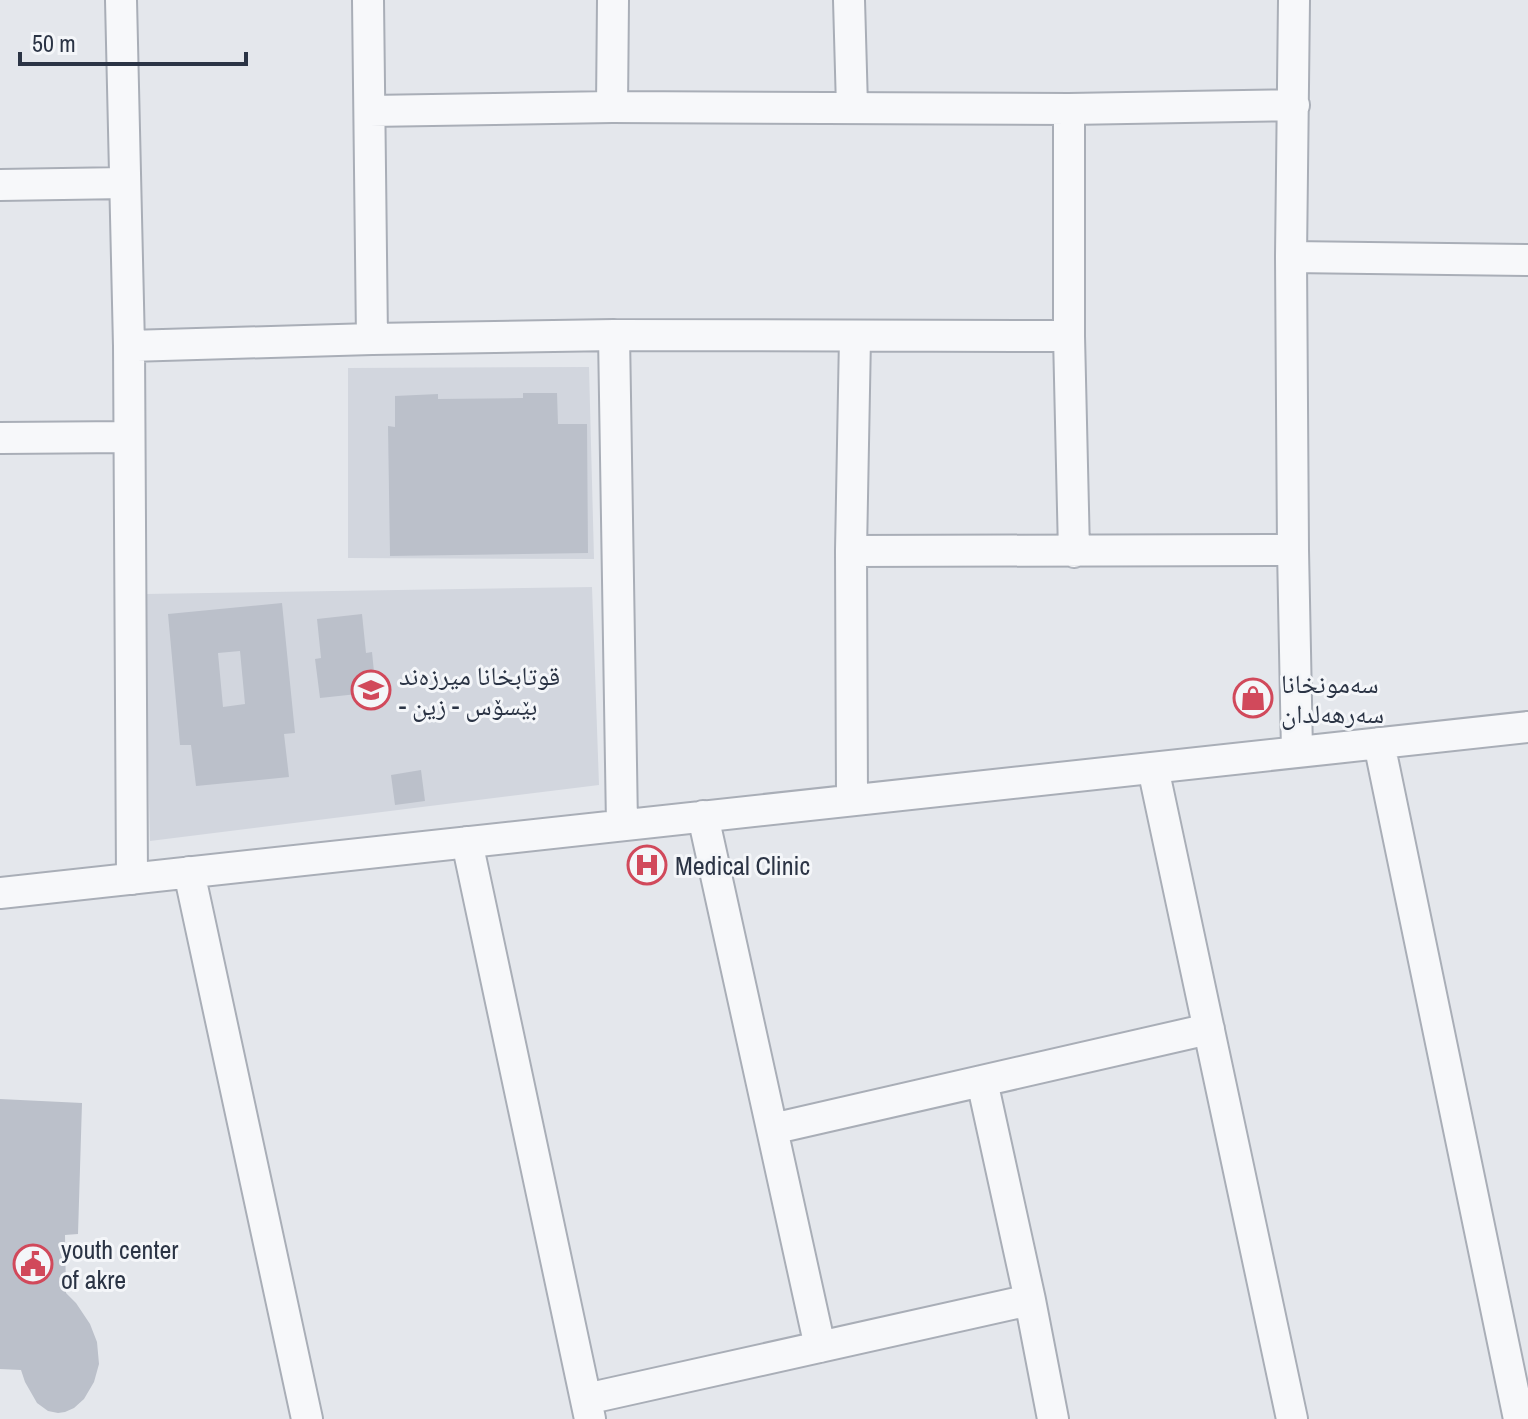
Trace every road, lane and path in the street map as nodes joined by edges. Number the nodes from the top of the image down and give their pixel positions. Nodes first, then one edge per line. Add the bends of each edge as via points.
1 (121, 0) edge
2 (368, 0) edge
3 (613, 0) edge
4 (849, 0) edge
5 (1294, 0) edge
6 (1294, 105) junction
7 (612, 107) junction
8 (852, 107) junction
9 (1069, 109) junction
10 (370, 111) junction
11 (125, 183) junction
12 (0, 185) edge
13 (1291, 257) junction
14 (1528, 260) edge
15 (614, 335) junction
16 (1069, 336) junction
17 (855, 337) junction
18 (372, 339) junction
19 (129, 346) junction
20 (129, 437) junction
21 (0, 438) edge
22 (1293, 550) junction
23 (851, 551) junction
24 (1074, 552) junction
25 (1528, 727) edge
26 (1379, 743) junction
27 (1297, 752) junction
28 (1153, 768) junction
29 (852, 800) junction
30 (703, 816) junction
31 (622, 825) junction
32 (467, 842) junction
33 (189, 872) junction
34 (132, 879) junction
35 (0, 893) edge
36 (1209, 1029) junction
37 (982, 1081) junction
38 (772, 1129) junction
39 (1030, 1300) junction
40 (820, 1347) junction
41 (588, 1409) edge
42 (307, 1419) edge
43 (1053, 1419) edge
44 (1292, 1419) edge
45 (1519, 1419) edge

1 - 11 street
2 - 10 street
3 - 7 street
4 - 8 street
5 - 6 street
6 - 9 street
6 - 13 street
7 - 8 street
7 - 10 street
8 - 9 street
9 - 16 street
10 - 18 street
11 - 12 street
11 - 19 street
13 - 14 street
13 - 22 street
15 - 17 street
15 - 18 street
15 - 31 street
16 - 17 street
16 - 24 street
17 - 23 street
18 - 19 street
19 - 20 street
20 - 21 street
20 - 34 street
22 - 24 street
22 - 27 street
23 - 24 street
23 - 29 street
25 - 26 street
26 - 27 street
26 - 45 street
27 - 28 street
28 - 29 street
28 - 36 street
29 - 30 street
30 - 31 street
30 - 38 street
31 - 32 street
32 - 33 street
32 - 41 street
33 - 34 street
33 - 42 street
34 - 35 street
36 - 37 street
36 - 44 street
37 - 38 street
37 - 39 street
38 - 40 street
39 - 40 street
39 - 43 street
40 - 41 street

